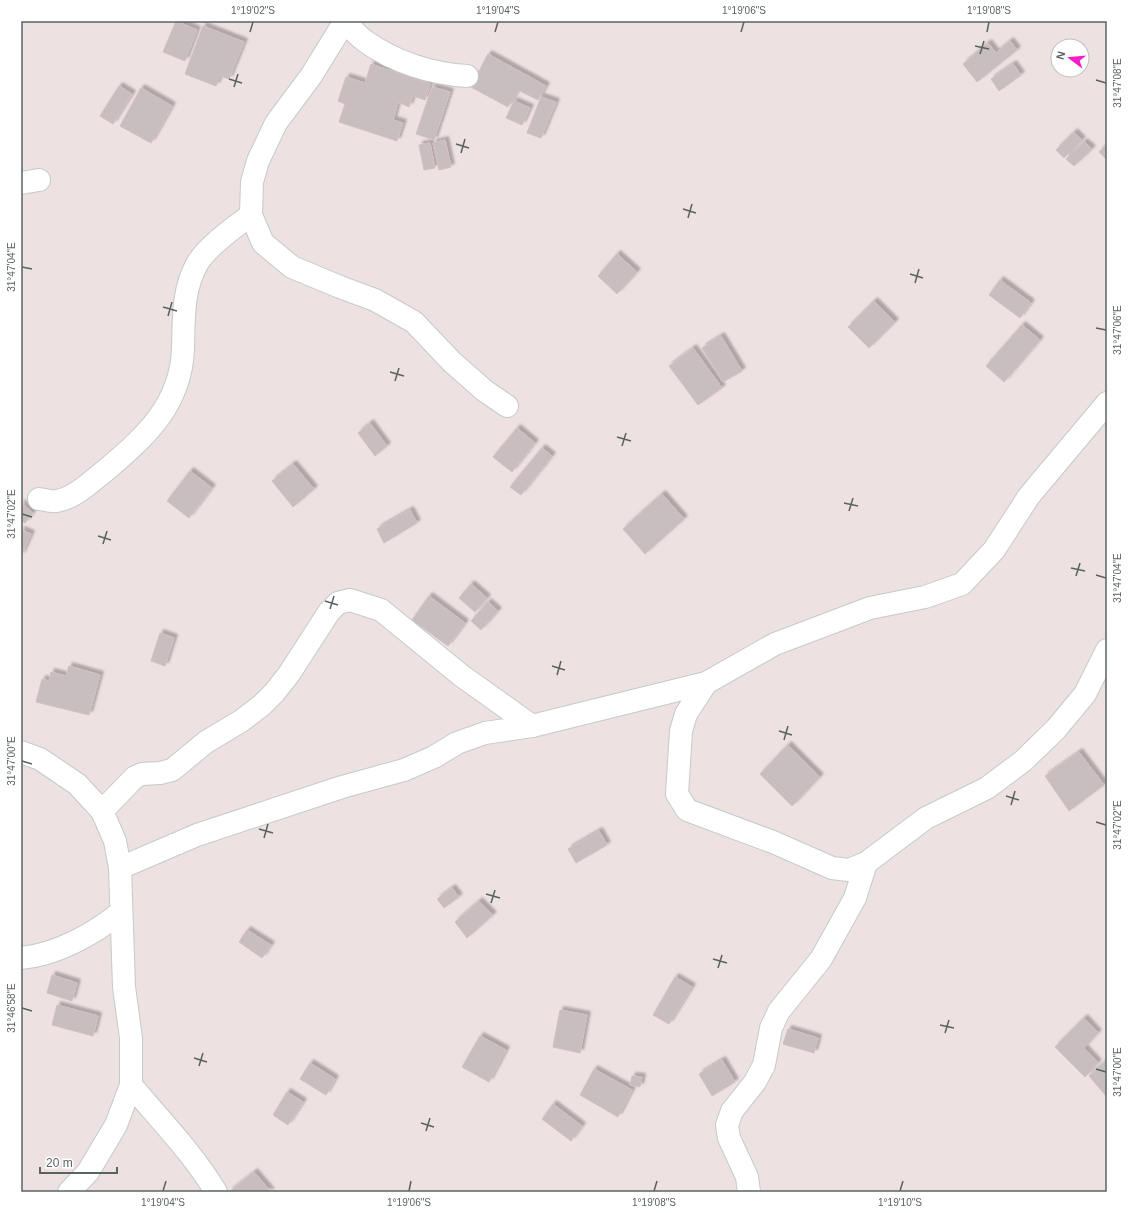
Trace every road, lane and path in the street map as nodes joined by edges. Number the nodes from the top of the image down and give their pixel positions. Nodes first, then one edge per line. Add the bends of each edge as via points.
1 (345, 21) edge
2 (467, 76) dead end
3 (251, 215) junction
4 (1107, 403) edge
5 (507, 406) dead end
6 (39, 499) dead end
7 (1107, 650) edge
8 (706, 683) junction
9 (532, 726) junction
10 (21, 752) edge
11 (102, 811) junction
12 (866, 863) junction
13 (120, 868) junction
14 (121, 912) junction
15 (24, 964) edge
16 (131, 1084) junction
17 (69, 1192) edge
18 (216, 1192) edge
19 (749, 1192) edge

1 - 2 street via 364,40 390,56 449,75
1 - 3 street via 311,76 276,124 258,161 252,182
3 - 5 street via 263,243 292,267 375,300 414,322 452,362 485,391
3 - 6 street via 223,236 198,262 190,280 183,308 183,351 178,378 173,396 164,412 138,442 85,487 57,501
4 - 8 street via 1029,496 994,550 962,584 924,597 870,608 775,644
7 - 12 street via 1085,694 1056,729 1023,761 987,788 926,818
8 - 9 street
8 - 12 street via 686,714 681,730 677,794 686,810 773,842 832,868 849,870
9 - 11 street via 462,676 381,610 350,600 338,603 329,612 289,674 262,705 206,742 172,770 135,777
9 - 13 street via 485,733 457,743 434,757 404,770 334,789 197,835
10 - 11 street via 40,759 77,784
11 - 13 street via 115,841
12 - 19 street via 855,898 821,959 779,1011 771,1028 764,1065 755,1082 732,1112 727,1125 729,1138 747,1177
13 - 14 street
14 - 15 street via 102,927 73,943
14 - 16 street
16 - 17 street via 116,1125 88,1172
16 - 18 street via 200,1166

